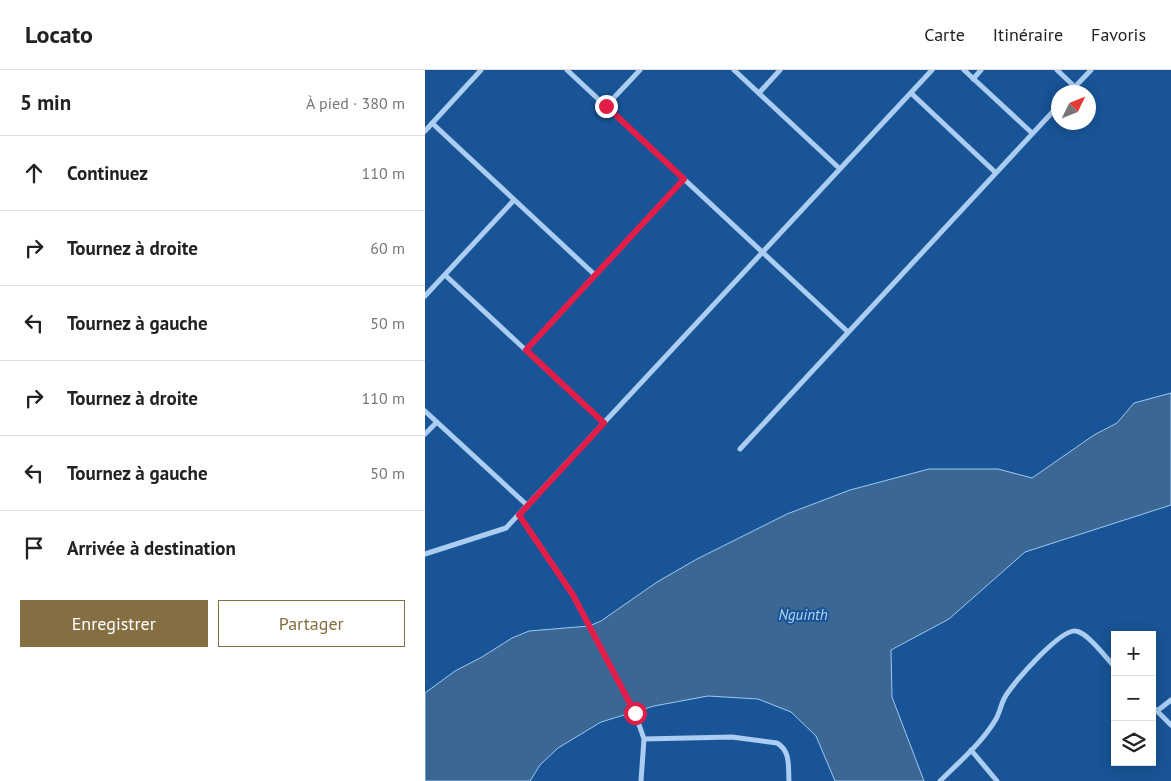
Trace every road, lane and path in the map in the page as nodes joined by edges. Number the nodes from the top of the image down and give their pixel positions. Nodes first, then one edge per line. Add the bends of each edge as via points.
1 (481, 70) edge
2 (567, 70) edge
3 (640, 70) edge
4 (734, 70) edge
5 (781, 70) edge
6 (932, 70) edge
7 (964, 70) edge
8 (981, 70) edge
9 (1057, 70) edge
10 (1091, 70) edge
11 (973, 78) junction
12 (1073, 85) edge
13 (1077, 85) edge
14 (759, 93) junction
15 (911, 93) junction
16 (606, 106) junction
17 (1051, 113) edge
18 (432, 123) junction
19 (425, 131) edge
20 (1032, 133) junction
21 (841, 169) junction
22 (996, 172) junction
23 (684, 179) junction
24 (514, 200) junction
25 (763, 252) junction
26 (445, 275) junction
27 (595, 275) junction
28 (425, 296) edge
29 (849, 332) junction
30 (526, 350) junction
31 (425, 411) edge
32 (437, 422) junction
33 (604, 423) junction
34 (425, 434) edge
35 (740, 449) dead end
36 (528, 506) junction
37 (519, 515) junction
38 (425, 554) edge
39 (1111, 663) edge
40 (1171, 700) edge
41 (1156, 707) edge
42 (1156, 710) edge
43 (1171, 725) edge
44 (644, 739) junction
45 (971, 750) junction
46 (641, 781) edge
47 (789, 781) edge
48 (940, 781) edge
49 (997, 781) edge

1 - 18 street
2 - 16 street
3 - 16 street
4 - 14 street
5 - 14 street
6 - 15 street
7 - 11 street
8 - 11 street
9 - 12 street
10 - 13 street
11 - 20 street
14 - 21 street
15 - 21 street
15 - 22 street
16 - 23 street
17 - 20 street
18 - 19 street
18 - 24 street
20 - 22 street
21 - 25 street
22 - 29 street
23 - 25 street
23 - 27 street
24 - 26 street
24 - 27 street
25 - 29 street
25 - 33 street
26 - 28 street
26 - 30 street
27 - 30 street
29 - 35 street
30 - 33 street
31 - 32 street
32 - 34 street
32 - 36 street
33 - 36 street
36 - 37 street
37 - 38 street via 506,528
37 - 44 street via 573,595 635,713
39 - 45 street via 1078,631 1057,640 1022,673 996,718
40 - 41 street
42 - 43 street
44 - 46 street
44 - 47 street via 732,737 777,743 786,751
45 - 48 street
45 - 49 street

